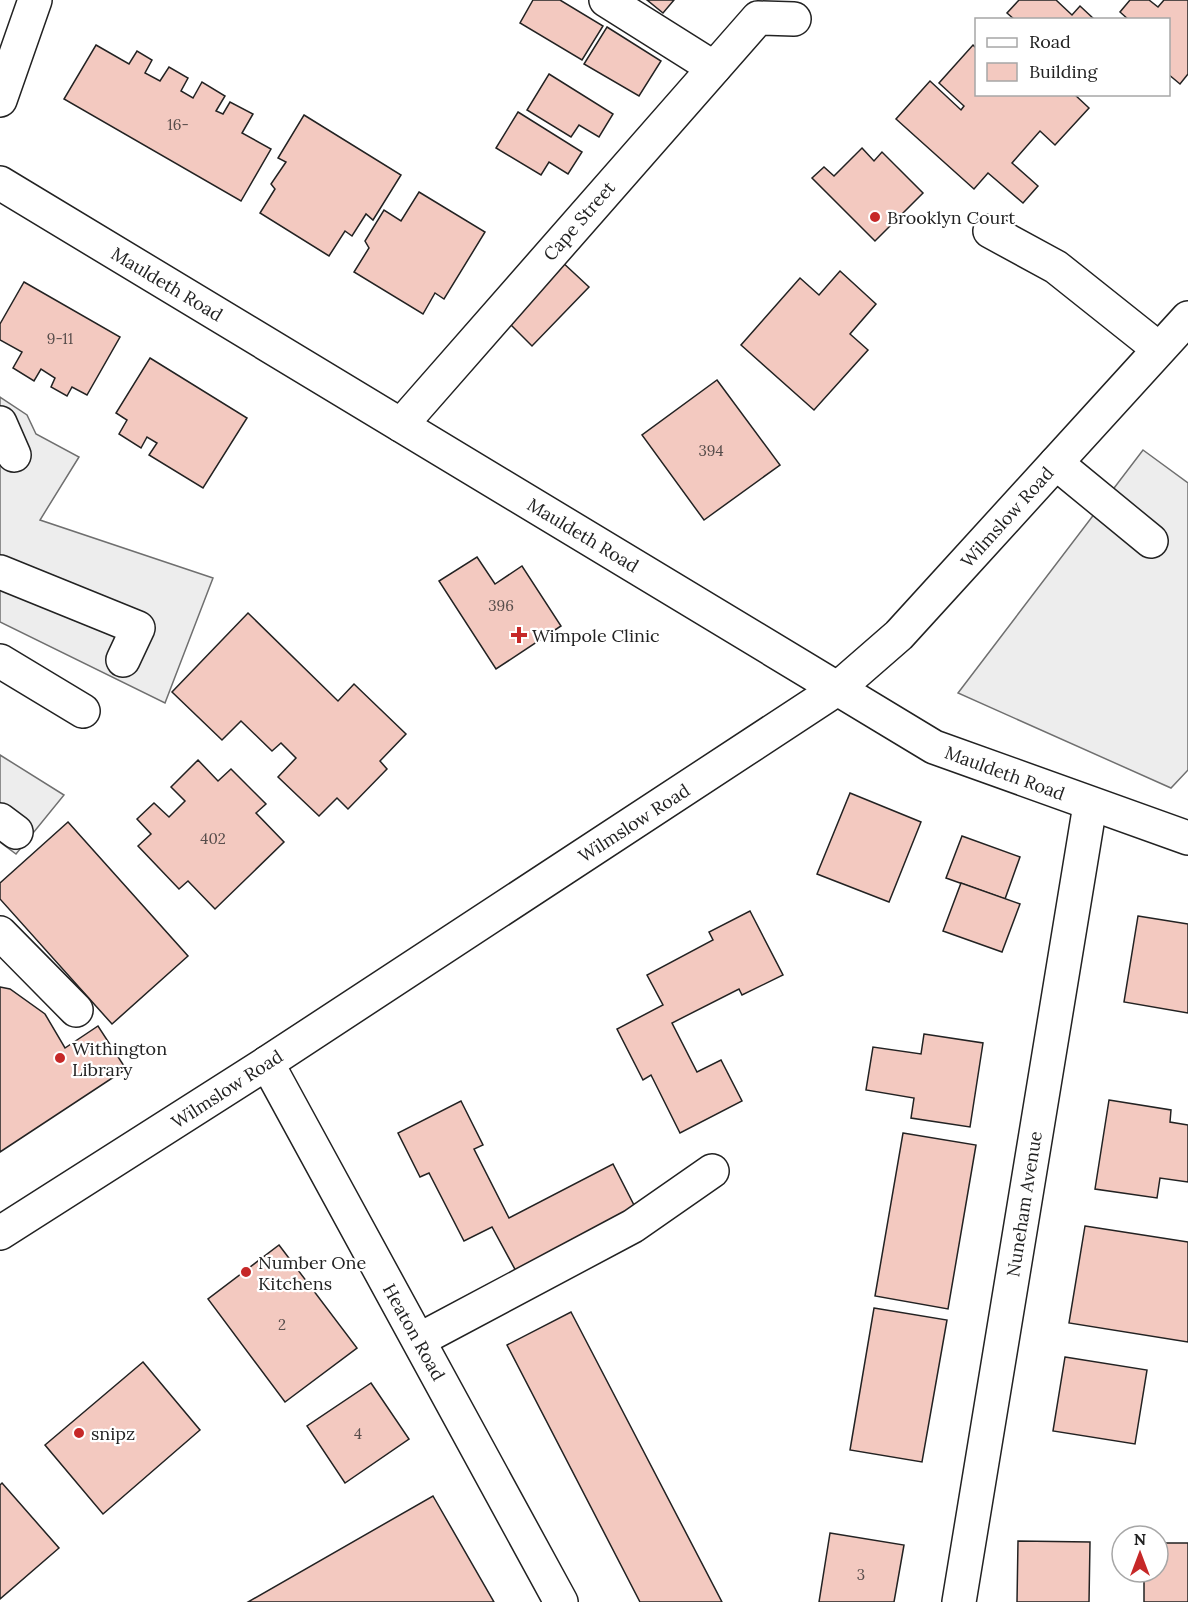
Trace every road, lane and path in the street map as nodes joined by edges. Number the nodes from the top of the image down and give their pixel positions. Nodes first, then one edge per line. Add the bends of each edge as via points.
1 (35, 0) edge
2 (606, 0) edge
3 (794, 19) dead end
4 (714, 68) junction
5 (0, 100) edge
6 (0, 183) edge
7 (990, 231) dead end
8 (1188, 318) edge
9 (1158, 349) junction
10 (0, 423) edge
11 (401, 425) junction
12 (14, 455) dead end
13 (1056, 464) junction
14 (1151, 541) dead end
15 (0, 572) edge
16 (123, 660) dead end
17 (0, 661) edge
18 (837, 689) junction
19 (84, 711) dead end
20 (1090, 805) junction
21 (1188, 838) edge
22 (0, 933) edge
23 (76, 1010) dead end
24 (267, 1063) junction
25 (712, 1171) dead end
26 (0, 1233) edge
27 (419, 1340) junction
28 (561, 1602) edge
29 (959, 1602) edge

1 - 5 street
2 - 4 street
3 - 4 street, Cape Street via 758,18
4 - 11 street, Cape Street
6 - 11 street, Mauldeth Road
7 - 9 street via 1056,267
8 - 9 street, Wilmslow Road
9 - 13 street, Wilmslow Road
10 - 12 street
11 - 18 street, Mauldeth Road
13 - 14 street
13 - 18 street, Wilmslow Road via 899,635
15 - 16 street via 138,628
17 - 19 street
18 - 20 street, Mauldeth Road via 933,747
18 - 24 street, Wilmslow Road
20 - 21 street, Mauldeth Road
20 - 29 street, Nuneham Avenue
22 - 23 street
24 - 26 street, Wilmslow Road
24 - 27 street, Heaton Road
25 - 27 street via 633,1226
27 - 28 street, Heaton Road

